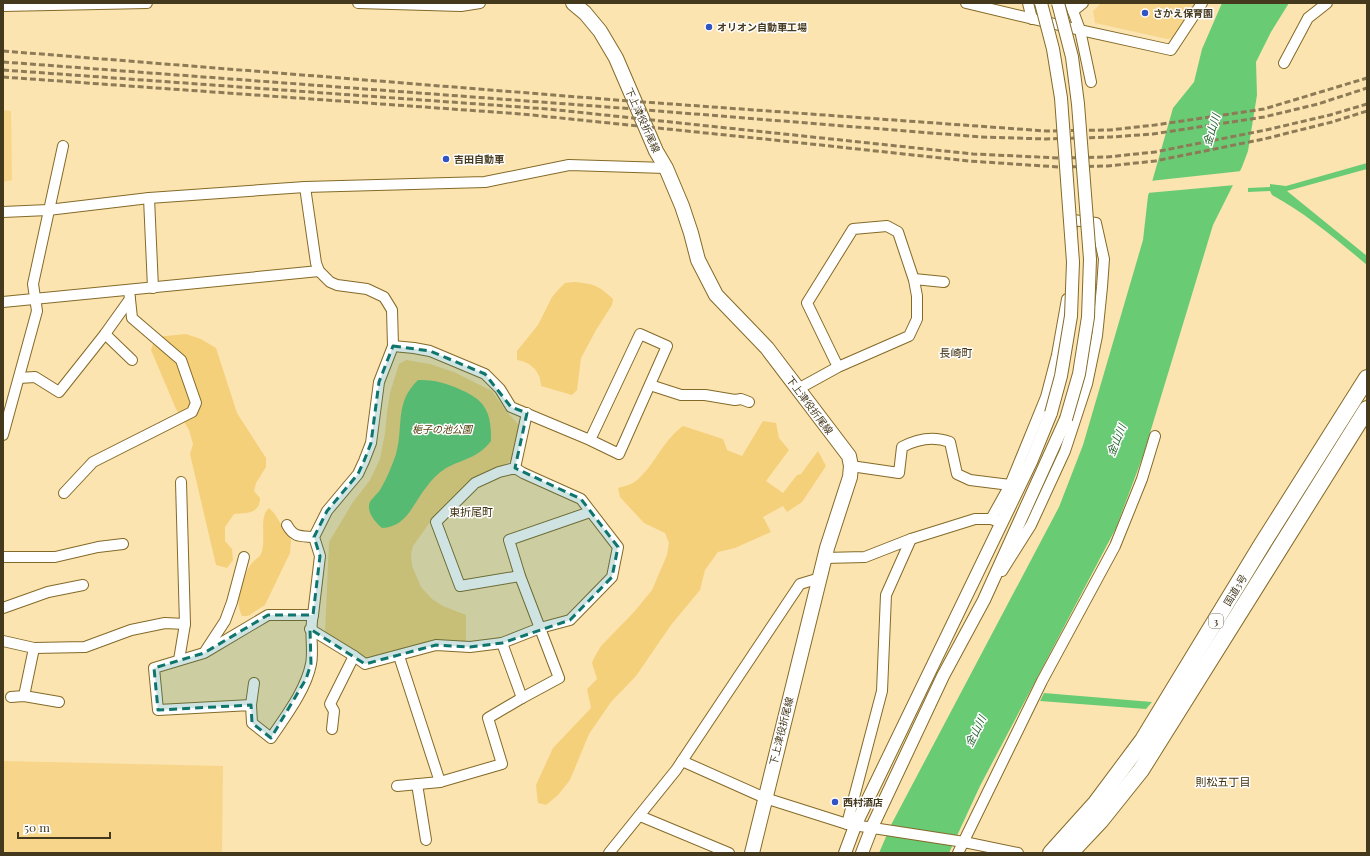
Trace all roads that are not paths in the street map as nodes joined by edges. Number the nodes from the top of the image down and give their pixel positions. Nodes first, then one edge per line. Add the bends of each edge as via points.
1 (147, 3) edge
2 (358, 3) edge
3 (480, 3) edge
4 (573, 3) edge
5 (970, 3) edge
6 (1028, 3) edge
7 (1041, 3) edge
8 (1058, 3) edge
9 (1083, 3) edge
10 (1202, 3) edge
11 (1327, 3) edge
12 (3, 6) edge
13 (1072, 7) edge
14 (1032, 19) junction
15 (1080, 30) junction
16 (1284, 63) dead end
17 (1091, 82) dead end
18 (63, 146) dead end
19 (666, 168) junction
20 (305, 187) junction
21 (149, 198) junction
22 (48, 210) junction
23 (3, 212) edge
24 (319, 271) junction
25 (914, 279) junction
26 (944, 282) dead end
27 (153, 288) junction
28 (129, 295) junction
29 (35, 299) junction
30 (3, 302) edge
31 (105, 334) junction
32 (393, 346) junction
33 (132, 360) dead end
34 (838, 368) junction
35 (19, 378) junction
36 (1367, 378) edge
37 (650, 385) junction
38 (798, 389) junction
39 (749, 402) dead end
40 (1367, 409) edge
41 (527, 413) junction
42 (3, 435) edge
43 (1155, 436) dead end
44 (590, 440) junction
45 (851, 466) junction
46 (515, 468) junction
47 (181, 482) dead end
48 (1010, 485) junction
49 (64, 493) dead end
50 (590, 512) junction
51 (996, 521) junction
52 (288, 525) dead end
53 (314, 537) junction
54 (911, 539) junction
55 (123, 544) dead end
56 (3, 557) edge
57 (244, 557) dead end
58 (824, 558) junction
59 (520, 576) junction
60 (820, 578) junction
61 (83, 585) dead end
62 (984, 600) junction
63 (3, 608) edge
64 (312, 615) junction
65 (185, 624) junction
66 (540, 628) junction
67 (310, 629) junction
68 (3, 641) edge
69 (502, 643) junction
70 (34, 648) junction
71 (204, 653) junction
72 (354, 656) junction
73 (398, 656) junction
74 (179, 660) junction
75 (254, 682) dead end
76 (24, 696) junction
77 (11, 697) dead end
78 (522, 698) junction
79 (59, 702) dead end
80 (251, 705) junction
81 (332, 729) dead end
82 (682, 761) junction
83 (440, 782) junction
84 (417, 784) junction
85 (397, 786) dead end
86 (765, 798) junction
87 (640, 816) junction
88 (851, 825) junction
89 (872, 828) junction
90 (426, 840) dead end
91 (964, 842) junction
92 (609, 853) edge
93 (730, 853) edge
94 (752, 853) edge
95 (845, 853) edge
96 (862, 853) edge
97 (958, 853) edge
98 (1018, 853) edge
99 (1051, 853) edge
100 (1070, 853) edge

1 - 12 street
2 - 3 street via 461,6
4 - 19 main road, 下上津役折尾線 via 600,31 616,58 656,151
5 - 14 street
6 - 14 street
7 - 51 street, bridge via 1062,98 1073,262 1071,316 1061,376 1051,413 1031,462
8 - 62 street, bridge via 1072,57 1077,96 1090,259 1088,318 1079,374 1066,419
9 - 13 street
10 - 15 street via 1171,50
11 - 16 street via 1308,18
13 - 15 street
14 - 15 street
15 - 17 street
18 - 22 street
19 - 20 street via 569,165 485,182
19 - 38 main road, 下上津役折尾線 via 682,206 698,260 716,295 767,348
20 - 21 street
20 - 24 street
21 - 22 street
21 - 27 street
22 - 23 street
22 - 29 street via 32,284
24 - 27 street
24 - 32 street via 336,285 367,289 384,297 392,310
25 - 26 street
25 - 34 street via 918,312 909,336
25 - 34 street via 898,232 887,226 853,229 808,303
27 - 28 street
28 - 29 street
28 - 31 street
28 - 49 street via 132,318 181,360 196,403 192,412 94,462
29 - 30 street
29 - 35 street via 37,311
31 - 33 street
31 - 35 street via 59,392 35,377
32 - 41 street via 430,351 485,374 500,388 512,407
32 - 53 street via 379,382 371,443 364,461 358,474 327,511
34 - 38 street
35 - 42 street
36 - 99 highway, 国道3号 / 3 via 1143,740 1096,803
37 - 39 street via 682,395 705,395 735,400 741,398
37 - 44 street via 619,454
37 - 44 street via 667,346 640,334
38 - 45 main road, 下上津役折尾線 via 849,456
40 - 100 highway, 国道3号 / 3 via 1141,770 1101,820
41 - 44 street
41 - 46 street
43 - 91 street via 1142,479 1115,546 1042,681
45 - 48 street via 899,473 902,447 915,440 941,439 950,442 957,474 970,480
45 - 58 main road, 下上津役折尾線 via 850,477
46 - 50 street via 581,499
46 - 59 street via 498,472 475,483 436,522 460,586
47 - 65 street
48 - 51 street
48 - 62 street via 1046,398 1067,303 1067,256 1073,220 1096,223 1102,251 1103,273 1097,336 1087,384 1064,451 1031,525
50 - 59 street via 509,540
50 - 66 street via 618,547 612,577 570,620
51 - 54 street via 975,519
51 - 88 street
52 - 53 street via 292,533
53 - 64 street via 320,556
54 - 58 street via 865,557
54 - 88 street via 886,595 882,692
55 - 56 street via 55,557
57 - 71 street via 225,622
58 - 60 main road, 下上津役折尾線
59 - 66 street
60 - 82 street via 800,584
60 - 86 main road, 下上津役折尾線
61 - 63 street via 48,592
62 - 89 street via 943,676
64 - 67 street
64 - 71 street via 268,614
65 - 70 street via 165,623 131,630 85,647
65 - 74 street
66 - 69 street
66 - 78 street via 560,678
67 - 72 street
67 - 80 street via 311,664 306,679 294,704 272,738 252,723
68 - 70 street
69 - 73 street via 470,647 436,645
69 - 78 street
70 - 76 street
71 - 74 street
72 - 73 street via 365,664
72 - 81 street via 330,704 334,711
73 - 83 street
74 - 80 street via 154,668 158,710
75 - 80 street
76 - 77 street
76 - 79 street
78 - 83 street via 488,718 502,764
82 - 86 street
82 - 87 street
83 - 84 street
84 - 85 street
84 - 90 street
86 - 88 street
86 - 94 main road, 下上津役折尾線
87 - 92 street
87 - 93 street
88 - 89 street
88 - 95 street
89 - 91 street
89 - 96 street
91 - 97 street
91 - 98 street

